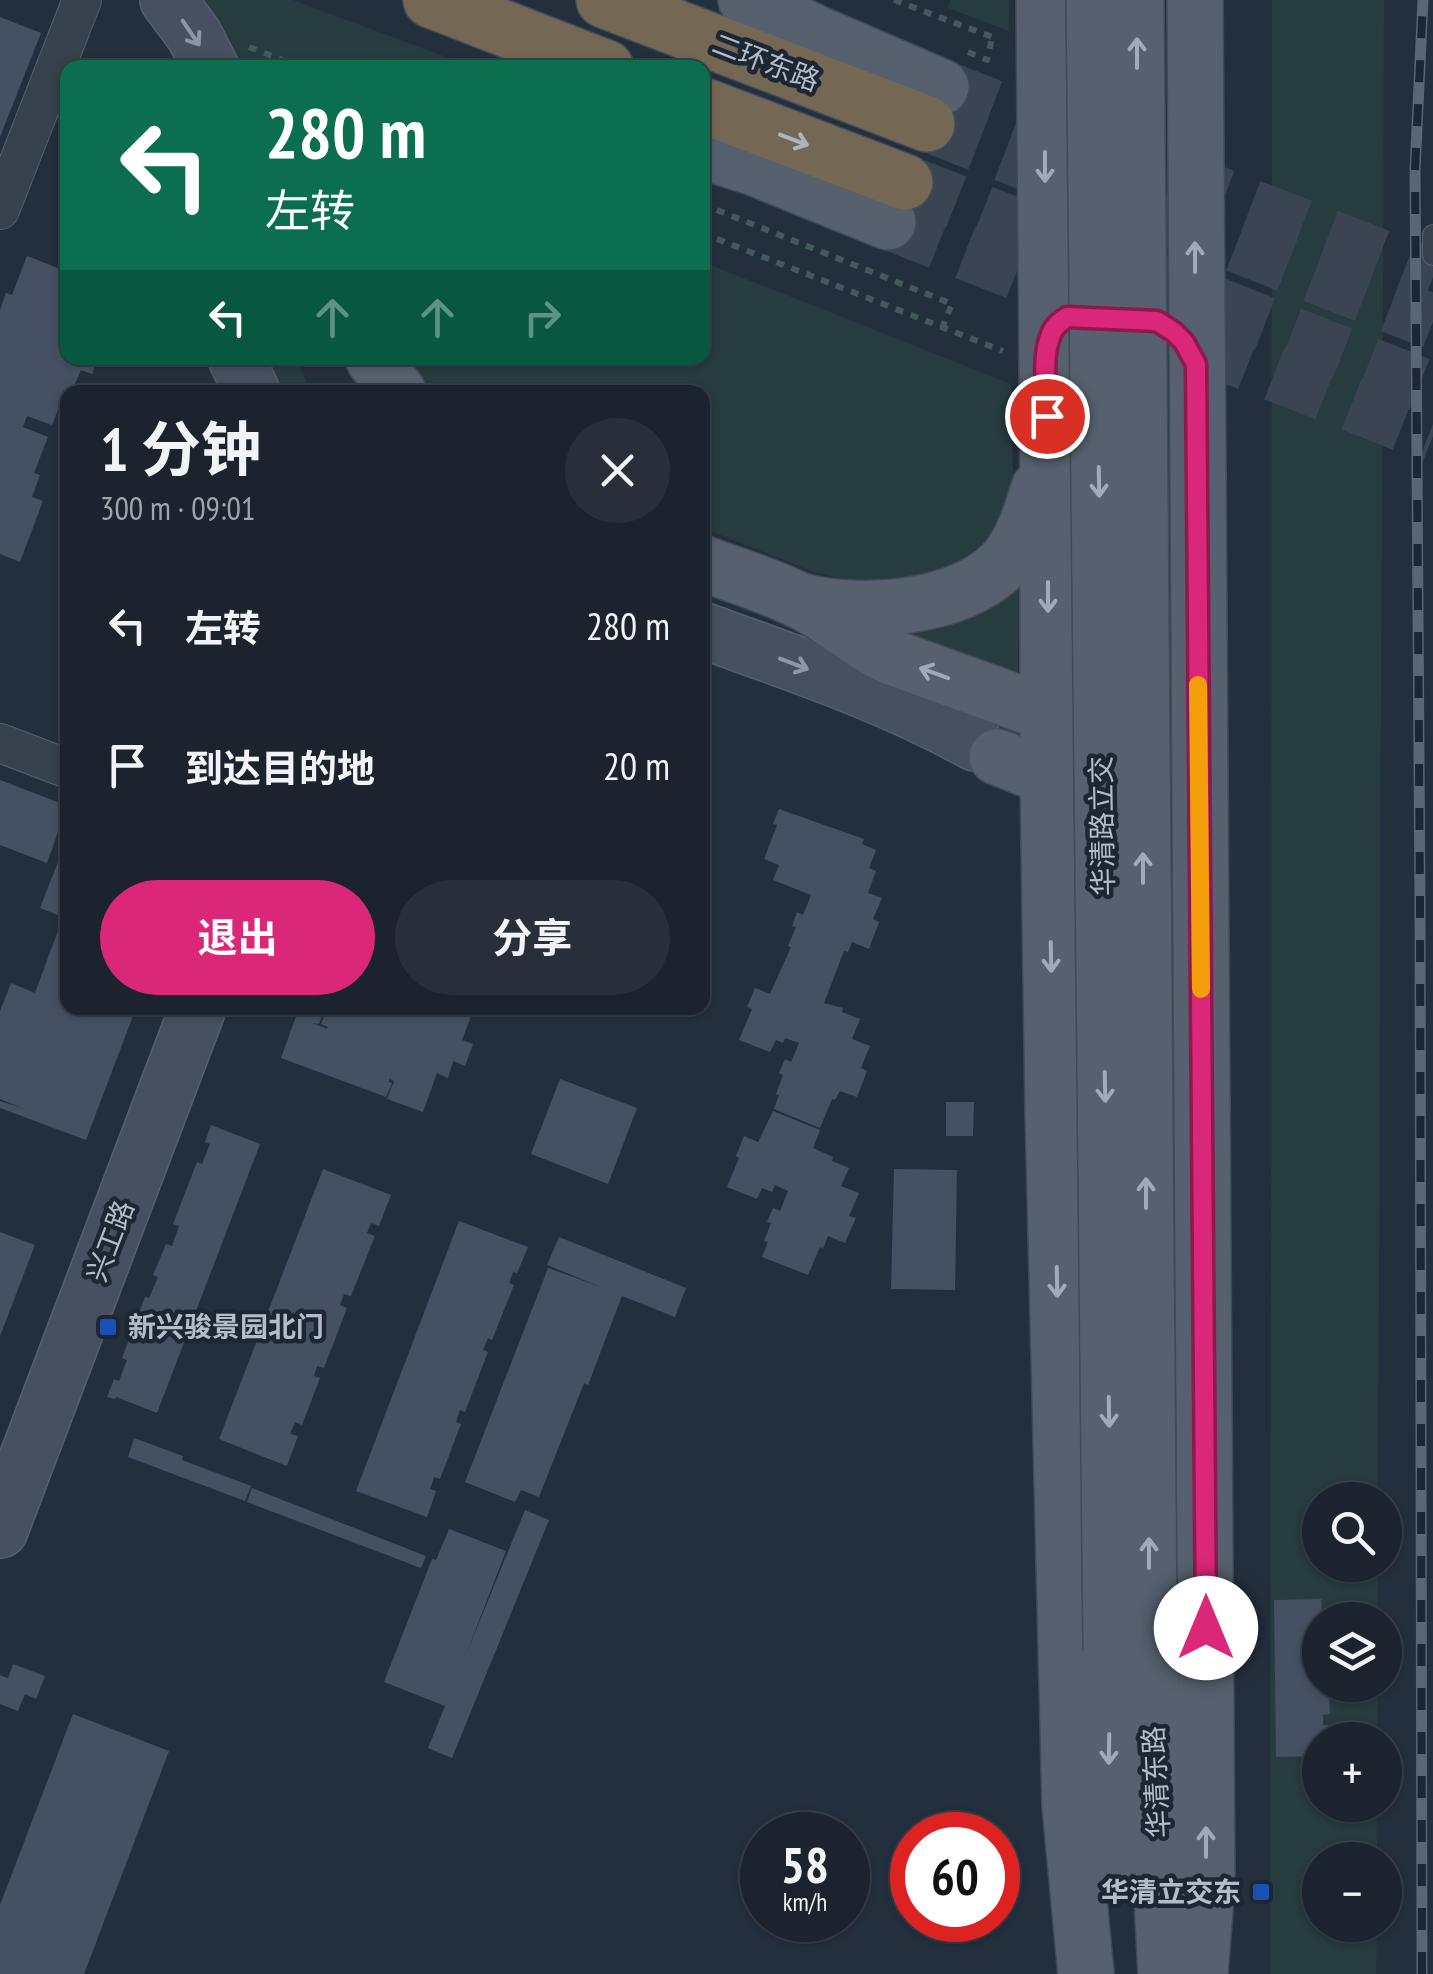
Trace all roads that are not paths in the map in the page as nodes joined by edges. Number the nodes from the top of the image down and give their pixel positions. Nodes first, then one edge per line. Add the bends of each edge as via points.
1 (82, 0) edge
2 (168, 0) edge
3 (430, 0) edge
4 (604, 0) edge
5 (661, 0) edge
6 (746, 0) edge
7 (1044, 0) edge
8 (1094, 0) edge
9 (1136, 0) edge
10 (1194, 0) edge
11 (226, 56) edge
12 (585, 60) edge
13 (1044, 67) junction
14 (802, 76) junction
15 (1194, 88) junction
16 (934, 105) joint
17 (710, 108) edge
18 (710, 154) edge
19 (897, 202) joint
20 (0, 210) edge
21 (1433, 235) edge
22 (1433, 255) edge
23 (1196, 364) junction
24 (1047, 379) junction
25 (710, 566) edge
26 (802, 602) junction
27 (710, 633) edge
28 (1048, 714) junction
29 (1198, 724) junction
30 (987, 731) junction
31 (0, 743) edge
32 (60, 765) edge
33 (1048, 777) junction
34 (1199, 787) junction
35 (1050, 882) junction
36 (195, 1015) edge
37 (0, 1530) edge
38 (1130, 1651) junction
39 (1086, 1974) edge
40 (1104, 1974) edge
41 (1166, 1974) edge
42 (1200, 1974) edge

1 - 20 street
2 -> 11 street via 194,35
3 - 12 highway
4 - 14 highway, 二环东路
5 - 14 main road
6 - 16 main road via 820,35
7 - 13 main road
8 -> 38 main road, 华清路立交, bridge
38 -> 9 main road, 华清路立交, bridge
10 - 15 main road
13 - 15 main road via 1049,100 1071,120 1159,125 1186,108
13 -> 24 main road
14 - 16 highway, 二环东路
23 -> 15 main road
17 -> 19 highway
18 - 19 main road
21 - 22 lane
23 - 24 main road via 1184,342 1157,321 1067,317 1050,335
23 - 29 main road
24 - 26 main road via 1043,469 1025,528 993,573 969,588 906,606
24 -> 28 main road
25 - 26 main road
30 -> 26 main road
27 -> 30 street via 926,716
28 - 29 main road
28 - 30 main road
28 - 33 main road
29 - 34 main road
30 - 33 main road
30 - 35 main road via 1038,809
31 - 32 street
33 - 34 main road
33 - 35 main road
42 -> 34 main road via 1206,1845
35 -> 39 main road via 1070,1806
36 - 37 street, 兴工路
38 -> 40 main road, 华清东路
38 - 41 main road, 华清东路

